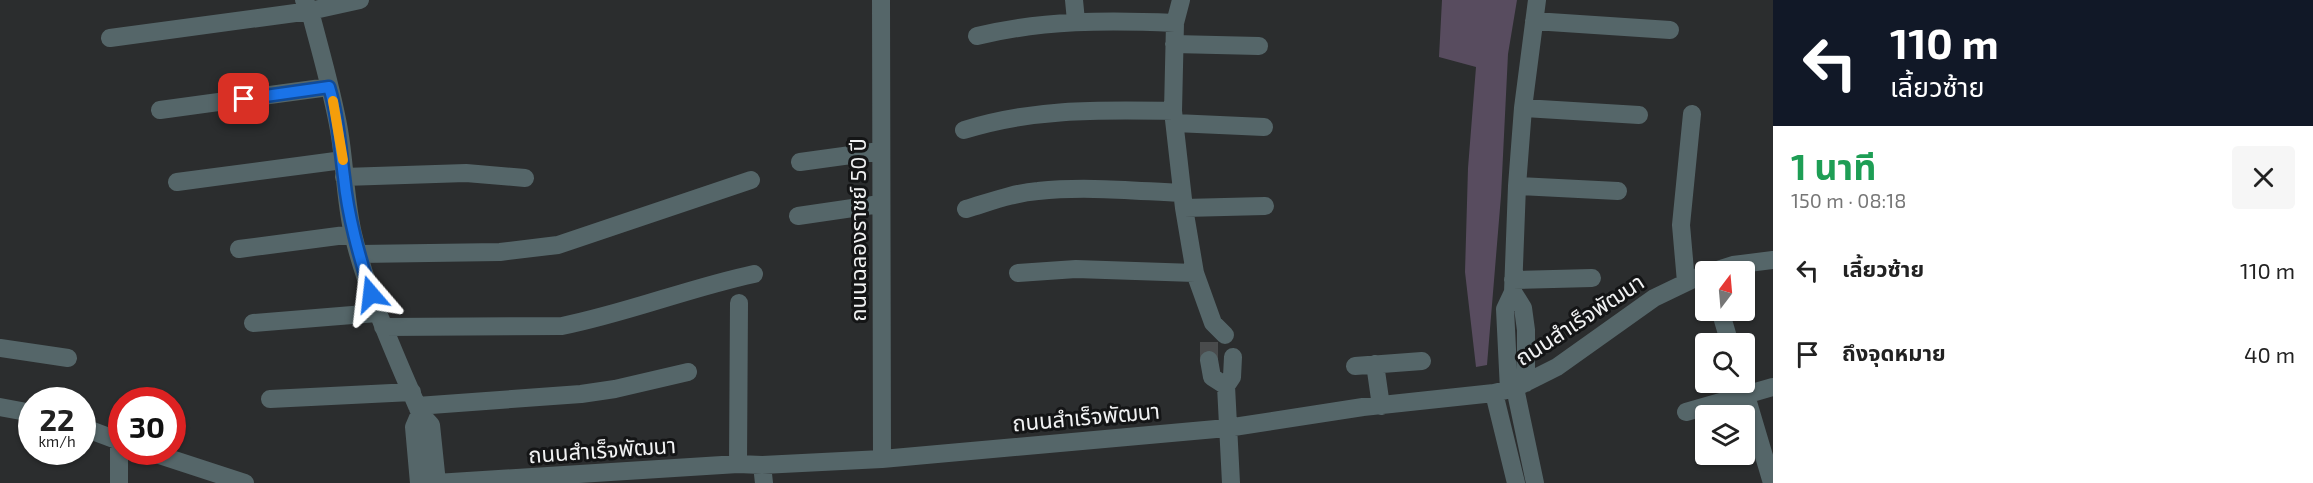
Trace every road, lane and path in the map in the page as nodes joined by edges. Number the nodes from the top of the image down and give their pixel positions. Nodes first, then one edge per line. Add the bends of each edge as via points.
1 (360, 0) edge
2 (881, 0) edge
3 (1074, 0) edge
4 (1181, 0) edge
5 (1537, 0) edge
6 (307, 5) edge
7 (1076, 21) junction
8 (1534, 21) junction
9 (1175, 23) junction
10 (1670, 30) dead end
11 (977, 36) dead end
12 (110, 38) dead end
13 (1174, 44) junction
14 (1259, 46) dead end
15 (329, 87) junction
16 (1523, 108) junction
17 (160, 110) dead end
18 (1692, 114) dead end
19 (1639, 115) dead end
20 (1174, 117) junction
21 (1264, 127) dead end
22 (964, 130) dead end
23 (880, 151) junction
24 (800, 162) dead end
25 (343, 169) junction
26 (525, 178) dead end
27 (751, 180) dead end
28 (177, 182) dead end
29 (1516, 186) junction
30 (1618, 191) dead end
31 (1183, 201) junction
32 (880, 204) junction
33 (1265, 206) dead end
34 (966, 209) dead end
35 (798, 216) dead end
36 (353, 234) junction
37 (239, 249) dead end
38 (359, 254) junction
39 (1773, 260) edge
40 (1755, 262) edge
41 (1018, 273) dead end
42 (1195, 273) junction
43 (754, 274) dead end
44 (1592, 278) dead end
45 (1695, 278) edge
46 (1686, 282) junction
47 (1513, 286) junction
48 (739, 303) dead end
49 (380, 320) junction
50 (253, 323) dead end
51 (1216, 333) tunnel mouth
52 (0, 348) edge
53 (1233, 357) dead end
54 (68, 358) dead end
55 (1209, 360) tunnel mouth
56 (1422, 361) dead end
57 (1355, 366) dead end
58 (688, 372) dead end
59 (1378, 386) junction
60 (1773, 387) edge
61 (1755, 388) edge
62 (1226, 389) junction
63 (1511, 389) junction
64 (1732, 393) edge
65 (1745, 393) edge
66 (270, 399) dead end
67 (416, 404) junction
68 (0, 407) edge
69 (18, 410) edge
70 (1686, 412) dead end
71 (1227, 422) junction
72 (882, 459) junction
73 (186, 464) edge
74 (738, 464) junction
75 (119, 465) edge
76 (763, 474) edge
77 (574, 479) edge
78 (540, 480) edge
79 (119, 483) edge
80 (245, 483) edge
81 (419, 483) edge
82 (436, 483) edge
83 (1231, 483) edge
84 (1516, 483) edge
85 (1535, 483) edge
86 (1772, 483) edge

1 - 6 street
2 - 23 street, ถนนฉลองราชย์ 50 ปี
3 - 7 street
4 - 9 street
5 - 8 street
6 - 12 street
6 - 15 street
7 - 9 street
7 - 11 street
8 - 10 street
8 - 16 street
9 - 13 street
13 - 14 street
13 - 20 street
15 - 17 street
15 - 25 street
16 - 19 street
16 - 29 street
18 - 46 street via 1681,225
20 - 21 street
20 - 22 street via 1092,110 1017,116
20 - 31 street
23 - 24 street
23 - 32 street, ถนนฉลองราชย์ 50 ปี
25 - 26 street
25 - 28 street
25 - 36 street
27 - 38 street via 558,245 500,252
29 - 30 street
29 - 47 street
31 - 33 street
31 - 34 street via 1076,189 1011,195
31 - 42 street
32 - 35 street
32 - 72 street, ถนนฉลองราชย์ 50 ปี
36 - 37 street
36 - 38 street
38 - 49 street
39 - 40 street
41 - 42 street via 1076,269
42 - 51 street
43 - 49 street via 562,326
44 - 47 street
45 - 46 street, ถนนสำเร็จพัฒนา
46 - 63 street, ถนนสำเร็จพัฒนา via 1654,298 1557,367
47 - 63 street via 1523,308 1526,330
48 - 74 street
49 - 50 street
49 - 67 street
52 - 54 street
53 - 62 street via 1232,377
55 - 62 street via 1212,377
56 - 59 street
57 - 59 street
58 - 67 street via 581,394
59 - 63 street, ถนนสำเร็จพัฒนา
59 - 71 street, ถนนสำเร็จพัฒนา
60 - 61 street
62 - 71 street
63 - 84 street
63 - 85 street
64 - 70 street
65 - 86 street
66 - 67 street
67 - 81 street
67 - 82 street via 430,425
68 - 69 street
71 - 72 street, ถนนสำเร็จพัฒนา
71 - 83 street
72 - 76 street, ถนนสำเร็จพัฒนา
73 - 80 street
74 - 76 street, ถนนสำเร็จพัฒนา
74 - 77 street, ถนนสำเร็จพัฒนา
75 - 79 street
77 - 78 street, ถนนสำเร็จพัฒนา
78 - 82 street, ถนนสำเร็จพัฒนา

